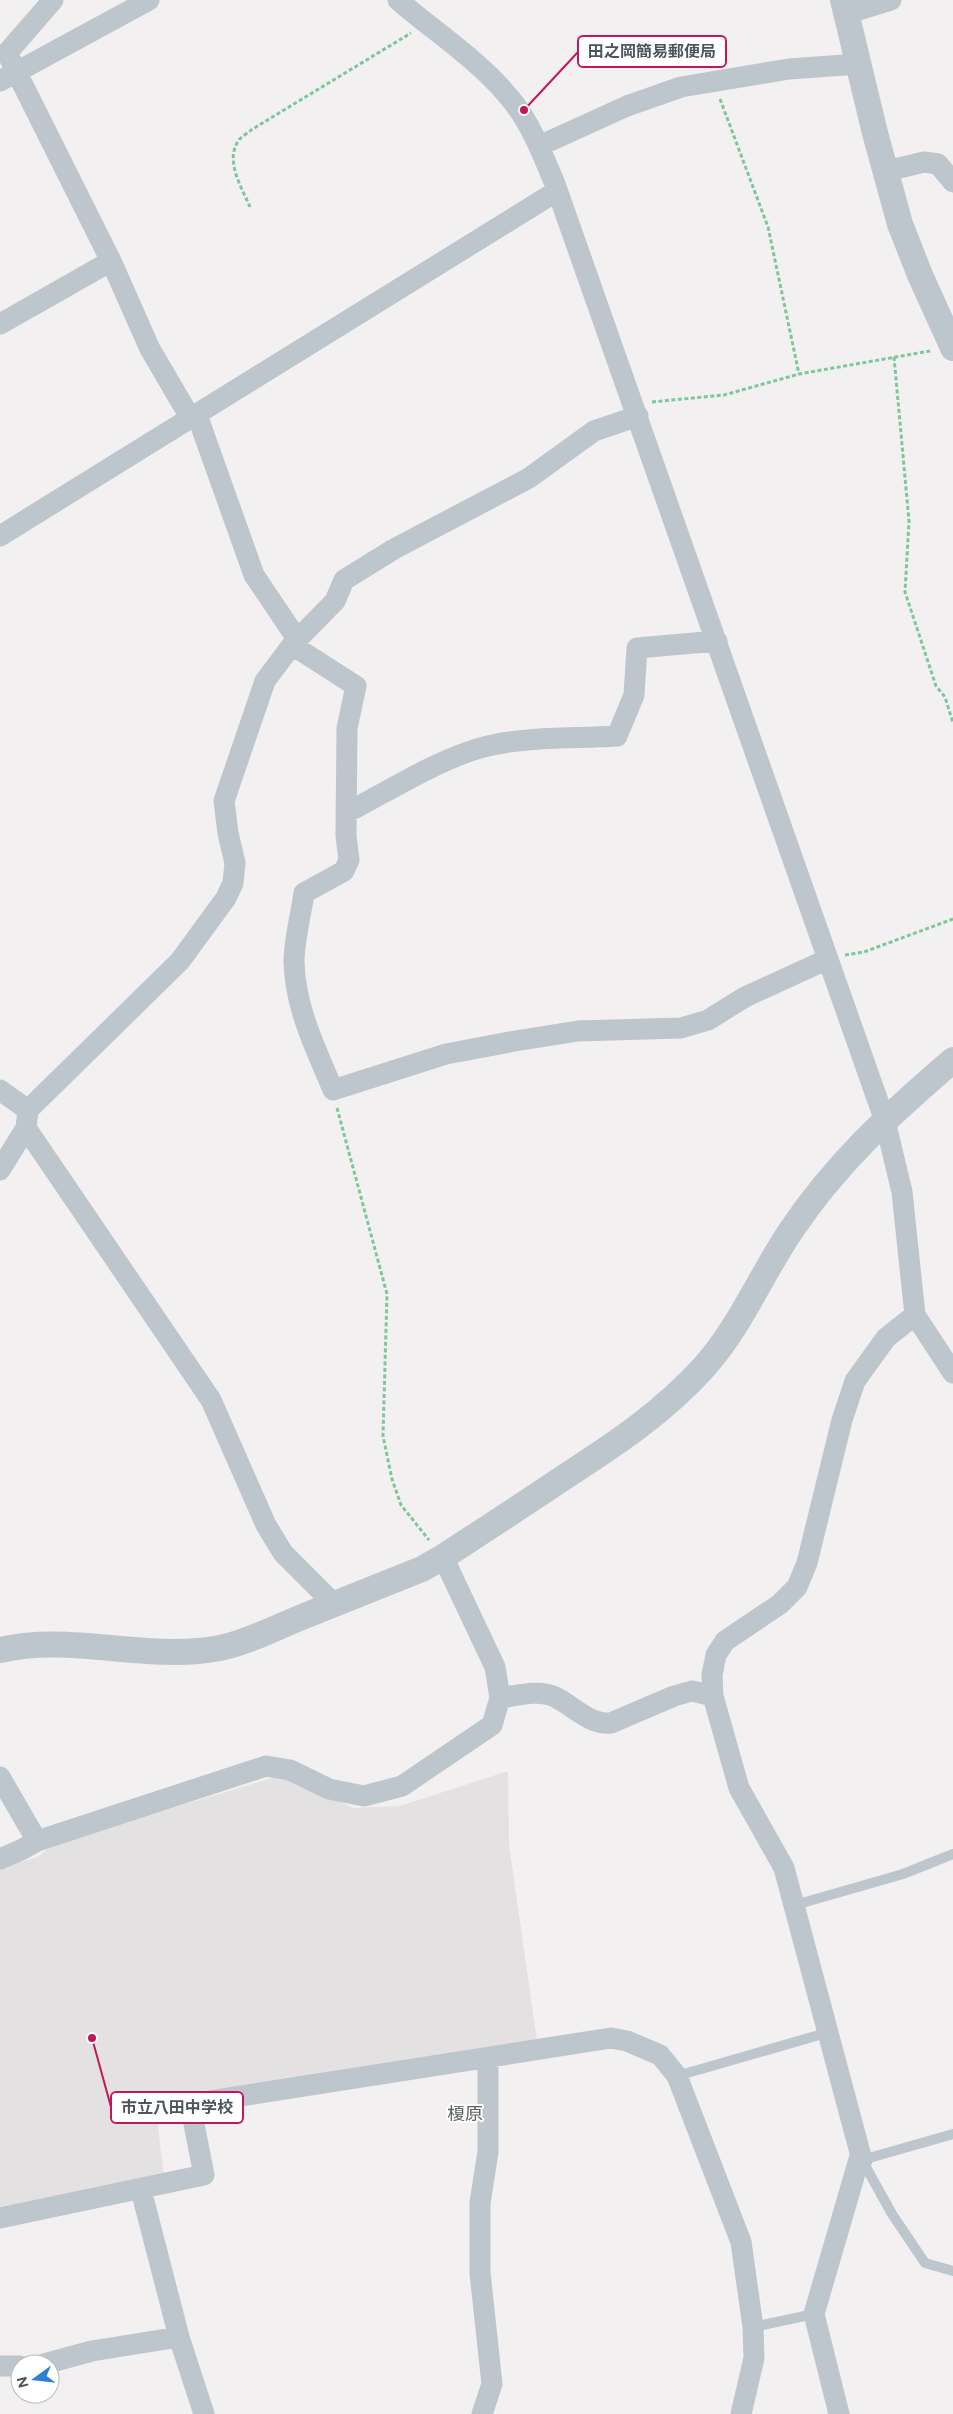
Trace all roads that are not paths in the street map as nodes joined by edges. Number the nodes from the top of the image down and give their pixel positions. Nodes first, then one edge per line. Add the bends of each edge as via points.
1 (53, 0) edge
2 (149, 0) edge
3 (398, 0) edge
4 (891, 0) edge
5 (845, 7) edge
6 (858, 64) junction
7 (8, 77) edge
8 (539, 146) junction
9 (887, 171) junction
10 (953, 182) edge
11 (557, 190) junction
12 (111, 261) junction
13 (0, 324) edge
14 (953, 347) edge
15 (636, 410) junction
16 (194, 417) junction
17 (0, 536) edge
18 (717, 641) junction
19 (295, 642) junction
20 (346, 813) junction
21 (828, 959) junction
22 (953, 1060) edge
23 (0, 1090) edge
24 (27, 1119) junction
25 (885, 1121) junction
26 (0, 1170) edge
27 (916, 1315) junction
28 (953, 1373) edge
29 (443, 1558) junction
30 (334, 1604) junction
31 (0, 1650) edge
32 (713, 1696) junction
33 (500, 1698) junction
34 (0, 1777) edge
35 (37, 1841) junction
36 (953, 1854) edge
37 (0, 1859) edge
38 (795, 1905) junction
39 (826, 2033) junction
40 (488, 2058) junction
41 (676, 2076) junction
42 (953, 2134) edge
43 (861, 2158) junction
44 (141, 2190) junction
45 (0, 2218) edge
46 (953, 2271) edge
47 (814, 2314) junction
48 (753, 2327) junction
49 (179, 2337) junction
50 (60, 2360) edge
51 (204, 2414) edge
52 (482, 2414) edge
53 (741, 2414) edge
54 (839, 2414) edge

1 - 7 street via 6,53
2 - 7 street
3 - 8 street via 489,74 514,103
4 - 5 street
5 - 6 street
6 - 8 street via 789,69 682,87 627,106
6 - 9 street
7 - 12 street
8 - 11 street
9 - 10 street via 924,162 938,164
9 - 14 street via 900,224
11 - 15 street
11 - 16 street
12 - 13 street
12 - 16 street via 150,348
15 - 18 street
15 - 19 street via 594,431 529,478 394,549 344,580 336,601
16 - 17 street
16 - 19 street via 254,575
18 - 20 street via 637,648 634,695 616,736 508,742 481,748 456,756
18 - 21 street
19 - 20 street via 356,686 347,728
19 - 24 street via 265,681 224,801 235,863 233,883 226,898 180,961
20 - 21 street via 349,860 344,871 304,893 294,960 296,989 303,1016 333,1090 446,1054 515,1040 578,1031 681,1028 708,1020 745,997
21 - 25 street
22 - 25 street
23 - 24 street
24 - 26 street
24 - 30 street via 211,1400 282,1553
25 - 27 street via 902,1192
25 - 29 street via 823,1186 789,1233 739,1322 705,1365 671,1400 624,1438
27 - 28 street
27 - 32 street via 886,1338 855,1381 842,1420 807,1563 796,1587 780,1604 725,1640 716,1655 712,1675
29 - 30 street
29 - 33 street via 495,1667
30 - 31 street via 220,1648 176,1652 63,1645 18,1646
32 - 33 street via 692,1691 611,1723 600,1724 554,1696 539,1693
32 - 38 street via 739,1788 784,1868
33 - 35 street via 492,1725 402,1786 364,1796 329,1789 290,1770 266,1766
34 - 35 street
35 - 37 street
36 - 38 lane via 903,1874
38 - 39 street
39 - 41 lane
39 - 43 street
40 - 41 street via 611,2038 660,2055
40 - 44 street via 190,2104 204,2175
40 - 52 street via 488,2152 480,2203 480,2273 492,2384
41 - 48 street via 741,2242
42 - 43 lane
43 - 46 lane via 892,2214 925,2263
43 - 47 street
44 - 45 street
44 - 49 street
47 - 48 lane
47 - 54 street
48 - 53 street via 754,2358
49 - 50 street via 92,2351
49 - 51 street

